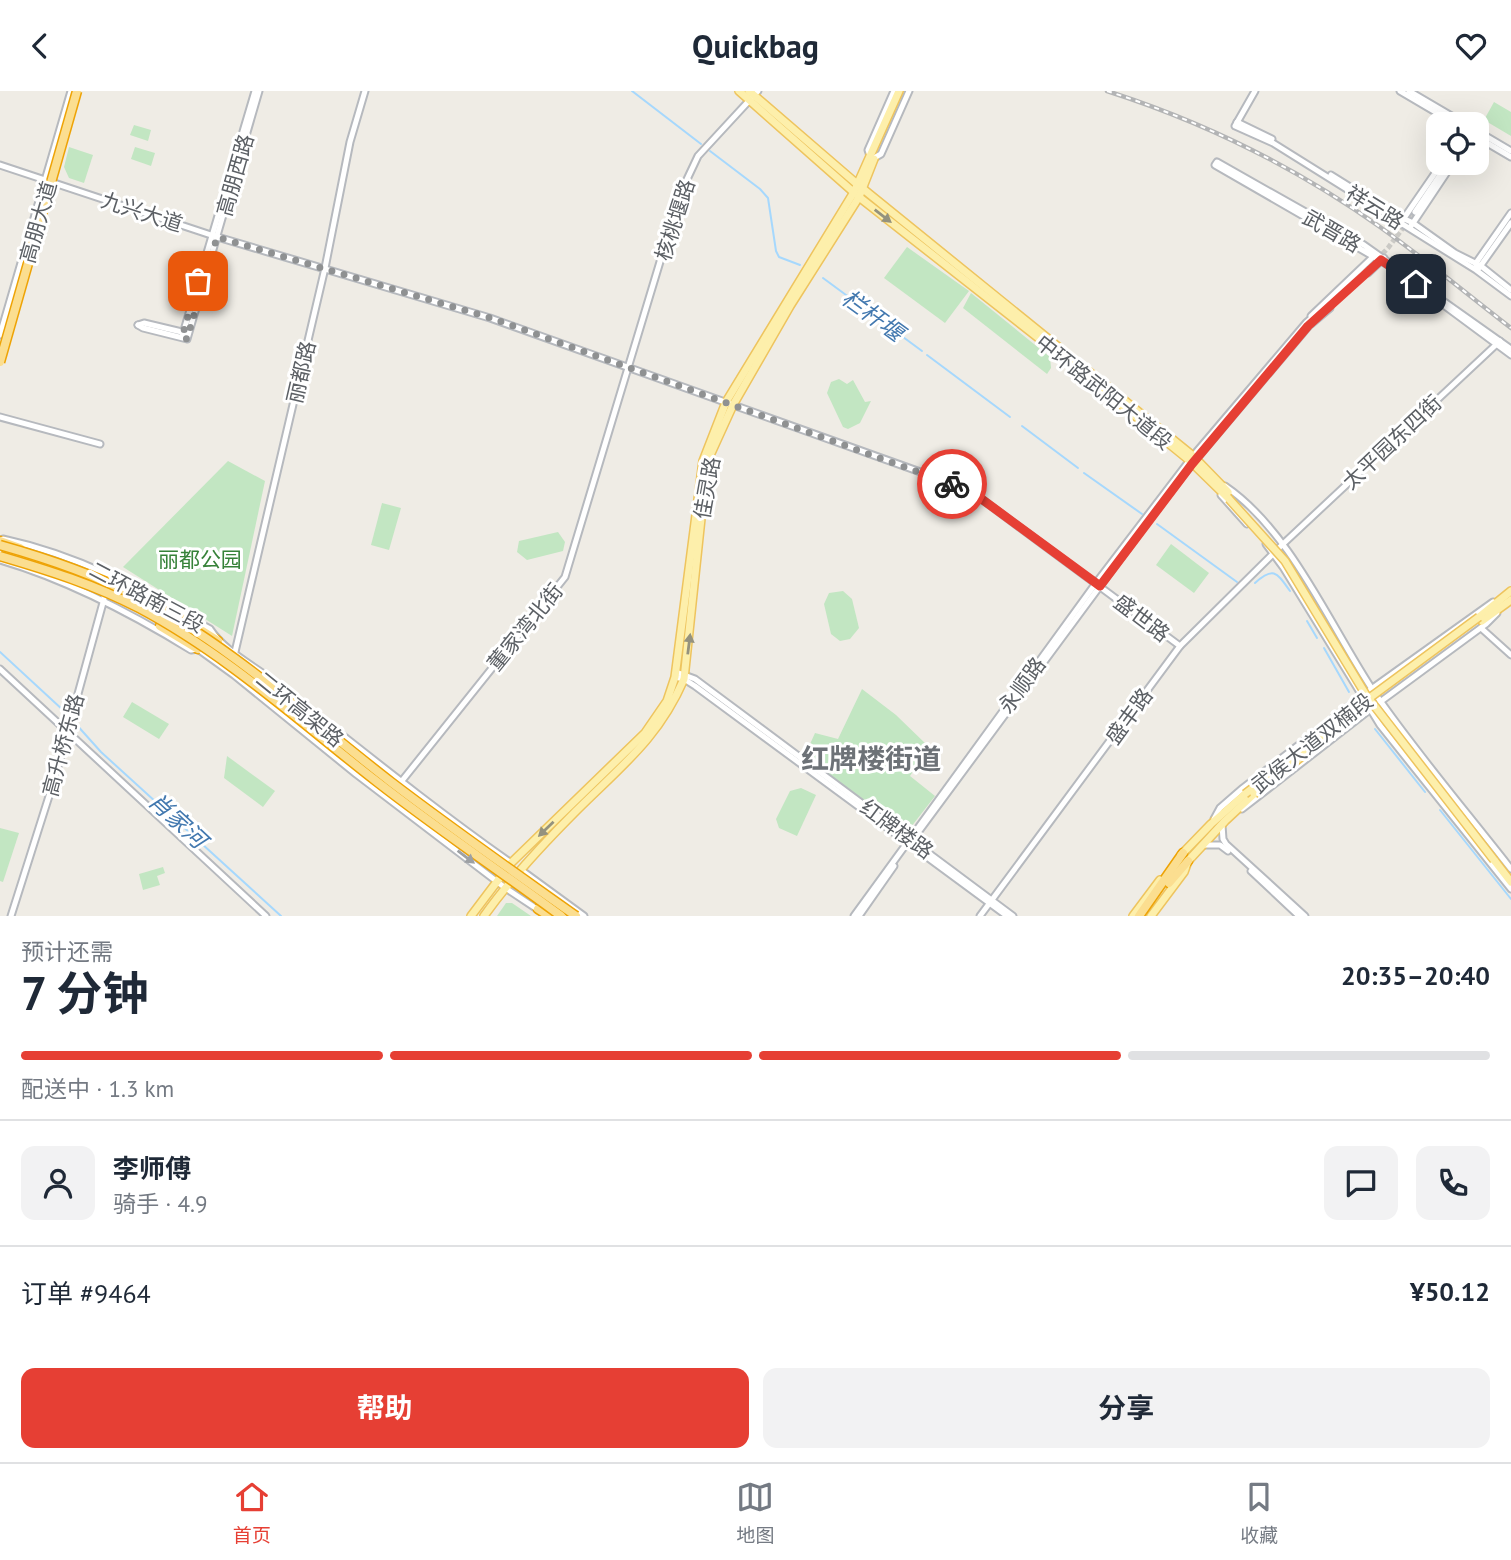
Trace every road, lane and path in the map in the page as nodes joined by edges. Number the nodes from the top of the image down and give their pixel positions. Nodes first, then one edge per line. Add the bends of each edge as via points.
1 (76, 91) edge
2 (257, 91) edge
3 (365, 91) edge
4 (739, 91) edge
5 (898, 91) edge
6 (909, 91) edge
7 (1255, 91) edge
8 (1399, 91) edge
9 (1409, 91) edge
10 (753, 95) edge
11 (1435, 112) edge
12 (1445, 112) edge
13 (1489, 138) edge
14 (1489, 144) edge
15 (1511, 151) edge
16 (872, 157) junction
17 (1511, 157) edge
18 (1216, 163) dead end
19 (0, 165) edge
20 (1435, 175) edge
21 (1441, 175) edge
22 (46, 181) junction
23 (858, 191) junction
24 (48, 197) junction
25 (1414, 212) junction
26 (1511, 213) edge
27 (1402, 221) junction
28 (1511, 223) edge
29 (1411, 226) junction
30 (215, 236) junction
31 (1376, 254) junction
32 (1383, 259) junction
33 (1478, 266) junction
34 (325, 268) junction
35 (1367, 269) junction
36 (1511, 290) edge
37 (1511, 296) edge
38 (1307, 325) junction
39 (0, 335) edge
40 (185, 336) junction
41 (1498, 342) junction
42 (1511, 349) edge
43 (0, 353) edge
44 (1511, 355) edge
45 (0, 362) edge
46 (629, 369) junction
47 (730, 403) junction
48 (0, 417) edge
49 (100, 444) dead end
50 (1193, 460) junction
51 (1216, 483) junction
52 (0, 541) edge
53 (1283, 544) junction
54 (1273, 553) junction
55 (0, 558) edge
56 (65, 564) junction
57 (51, 571) junction
58 (104, 572) junction
59 (1098, 585) junction
60 (1510, 597) edge
61 (104, 600) junction
62 (1481, 622) junction
63 (218, 641) junction
64 (1180, 646) junction
65 (198, 649) junction
66 (235, 652) junction
67 (1511, 655) edge
68 (0, 669) edge
69 (676, 674) junction
70 (685, 677) junction
71 (1372, 688) junction
72 (1361, 696) junction
73 (1381, 702) junction
74 (1370, 710) junction
75 (66, 731) junction
76 (401, 782) junction
77 (1250, 794) junction
78 (1224, 822) junction
79 (1211, 824) junction
80 (910, 841) junction
81 (1202, 845) junction
82 (1186, 857) junction
83 (1495, 859) junction
84 (511, 863) junction
85 (1511, 869) edge
86 (520, 870) junction
87 (1511, 875) edge
88 (496, 880) junction
89 (1511, 882) edge
90 (504, 887) junction
91 (1511, 889) edge
92 (991, 901) junction
93 (538, 909) joint
94 (11, 916) edge
95 (266, 916) edge
96 (471, 916) edge
97 (484, 916) edge
98 (547, 916) edge
99 (561, 916) edge
100 (576, 916) edge
101 (584, 916) edge
102 (856, 916) edge
103 (981, 916) edge
104 (1007, 916) edge
105 (1013, 916) edge
106 (1133, 916) edge
107 (1142, 916) edge
108 (1151, 916) edge
109 (1298, 916) edge
110 (1305, 916) edge

1 - 22 street, 高朋大道
1 - 24 highway, bridge
1 - 24 highway, bridge via 78,101
2 - 30 street, 高朋西路
3 - 34 street, 丽都路
4 - 10 main road, 中环路武阳大道段
5 - 16 main road, 佳灵路
5 - 16 street via 868,150
6 - 16 street via 881,154
7 - 27 street, 祥云路 via 1236,124 1262,133
8 - 11 street
9 - 12 street
10 - 23 main road, 中环路武阳大道段
10 - 46 street, 核桃堰路 via 698,156 688,174
13 - 15 street
14 - 17 street
16 - 23 main road, 佳灵路
18 - 31 street, 武晋路
19 - 22 street, 九兴大道
20 - 25 street
21 - 25 street
22 - 30 street, 九兴大道
22 - 39 street, 高朋大道
22 - 43 street, 高朋大道
23 - 47 main road, 佳灵路
23 - 50 main road, 中环路武阳大道段
24 - 45 highway, bridge
25 - 27 street
25 - 29 street
26 - 33 street
27 - 29 street, 祥云路
28 - 33 street
29 - 33 street, 祥云路
30 - 34 street, 九兴大道
30 - 40 street, 高朋西路
31 - 32 street, 武晋路
31 - 35 street
32 - 35 street
32 - 41 street, 武晋路
33 - 36 street, 祥云路
33 - 37 street, 祥云路
34 - 46 street, 九兴大道 via 491,318
34 - 66 street, 丽都路
35 - 38 street
35 - 38 street
38 - 50 street, 永顺路
40 - 40 street via 144,324 138,324 144,328
41 - 42 street, 武晋路
41 - 44 street, 武晋路
41 - 53 street, 太平园东四街
46 - 47 street, 盛世路
46 - 76 street, 董家湾北街 via 565,577
47 - 59 street, 盛世路 via 968,489
47 - 69 main road, 佳灵路 via 703,461
70 -> 47 main road, 佳灵路 via 707,462
48 - 49 street
50 - 51 main road, 中环路武阳大道段
50 - 59 street, 永顺路
51 - 53 street via 1237,494
51 - 54 street via 1226,502
51 - 83 main road, 中环路武阳大道段, bridge via 1284,561 1366,695
52 - 56 highway, 二环高架路, bridge
52 - 58 street, 二环路南三段 via 34,545
53 - 54 street, 盛丰路
53 - 71 street
54 - 64 street, 盛丰路
54 - 72 street
55 - 57 highway, 二环高架路, bridge
55 - 61 street, 二环路南三段
56 - 63 highway, bridge via 76,565 169,610
56 - 100 highway, 二环高架路, bridge via 132,594 215,644 392,783
57 - 65 highway, bridge via 127,607
57 - 99 highway, 二环高架路, bridge via 141,609 214,655
58 - 61 street, 高升桥东路
58 - 63 street, 二环路南三段 via 210,629
59 - 64 street, 盛世路
59 - 80 street, 永顺路
60 - 62 main road, 武侯大道双楠段
60 - 71 street via 1475,613
61 - 65 street, 二环路南三段 via 191,650
61 - 75 street, 高升桥东路
62 - 67 street
62 - 73 street
62 - 77 main road, 武侯大道双楠段, bridge
63 - 66 street, 二环路南三段
64 - 92 street, 盛丰路
65 -> 88 street, 二环路南三段
66 - 76 street, 二环路南三段
68 - 75 street
69 - 70 street, 红牌楼路
69 -> 84 main road, 佳灵路 via 667,701 645,733
70 - 80 street, 红牌楼路
70 - 86 main road, 佳灵路 via 648,741
71 - 72 street
71 - 73 street
72 - 74 street
72 - 79 street via 1243,788 1220,808
73 - 74 street
73 - 85 street
74 - 78 street
74 - 91 street
75 - 94 street, 高升桥东路
75 - 95 street
76 - 84 street, 二环路南三段
77 - 78 main road, 武侯大道双楠段
77 - 79 main road, 武侯大道双楠段
78 - 81 main road, 武侯大道双楠段
78 - 110 street via 1226,844
79 - 82 main road, 武侯大道双楠段
80 - 92 street, 红牌楼路
80 - 102 street, 永顺路
81 - 82 main road, 武侯大道双楠段
81 - 109 street via 1224,846
82 - 106 main road, 武侯大道双楠段 via 1166,871
82 - 107 highway
82 - 108 main road, 武侯大道双楠段 via 1184,872
83 - 87 main road, 中环路武阳大道段
83 - 89 main road, 中环路武阳大道段
84 - 86 main road
84 - 88 main road, 佳灵路
86 - 90 main road, 佳灵路
86 - 101 street
88 - 90 street, 二环路南三段
88 - 96 main road, 佳灵路
90 - 93 street, 二环路南三段
90 - 97 main road, 佳灵路
92 - 103 street, 盛丰路
92 - 104 street, 红牌楼路
92 - 105 street, 红牌楼路
93 - 98 highway

